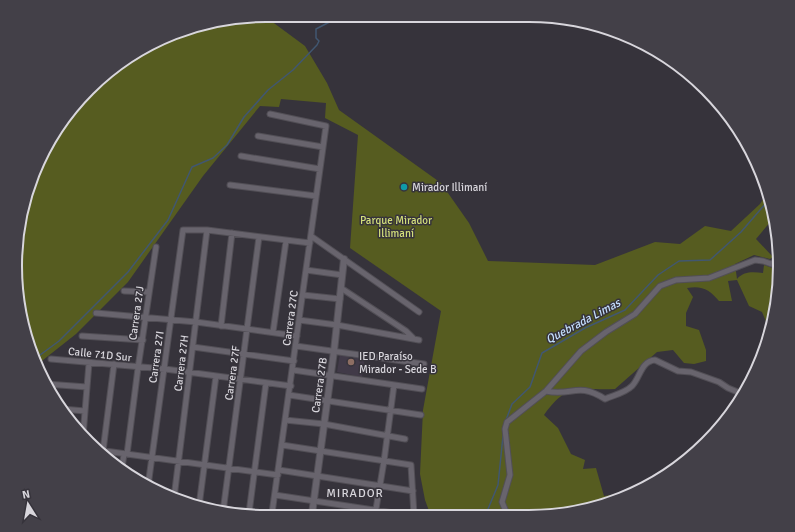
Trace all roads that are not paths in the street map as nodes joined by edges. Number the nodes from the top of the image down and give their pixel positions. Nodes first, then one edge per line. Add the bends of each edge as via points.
1 (270, 114) dead end
2 (258, 136) dead end
3 (323, 148) junction
4 (241, 156) dead end
5 (320, 169) junction
6 (230, 185) dead end
7 (316, 196) junction
8 (207, 230) junction
9 (232, 233) junction
10 (311, 236) junction
11 (259, 237) junction
12 (286, 241) junction
13 (310, 243) junction
14 (156, 246) dead end
15 (344, 259) junction
16 (773, 264) edge
17 (306, 270) junction
18 (342, 275) junction
19 (341, 288) junction
20 (124, 291) dead end
21 (149, 292) junction
22 (303, 295) junction
23 (340, 299) junction
24 (419, 312) dead end
25 (96, 313) dead end
26 (146, 316) junction
27 (171, 319) junction
28 (299, 320) junction
29 (196, 322) junction
30 (337, 325) junction
31 (221, 326) junction
32 (248, 329) junction
33 (273, 332) junction
34 (82, 336) dead end
35 (297, 336) junction
36 (413, 338) junction
37 (143, 340) junction
38 (419, 340) dead end
39 (296, 346) junction
40 (193, 347) junction
41 (334, 352) junction
42 (244, 354) junction
43 (51, 359) dead end
44 (294, 361) junction
45 (90, 363) junction
46 (114, 364) junction
47 (424, 364) dead end
48 (138, 368) junction
49 (165, 369) junction
50 (293, 370) junction
51 (189, 372) junction
52 (216, 376) junction
53 (331, 376) junction
54 (241, 380) junction
55 (266, 383) junction
56 (53, 385) edge
57 (394, 385) junction
58 (290, 386) junction
59 (87, 387) junction
60 (422, 389) dead end
61 (546, 391) junction
62 (738, 392) edge
63 (289, 395) junction
64 (327, 400) junction
65 (68, 409) edge
66 (390, 410) junction
67 (85, 411) junction
68 (421, 415) dead end
69 (285, 420) junction
70 (324, 424) junction
71 (83, 427) edge
72 (387, 435) junction
73 (405, 439) dead end
74 (101, 445) edge
75 (282, 445) junction
76 (107, 451) edge
77 (320, 451) junction
78 (125, 454) junction
79 (151, 458) junction
80 (178, 461) junction
81 (384, 461) junction
82 (123, 464) edge
83 (204, 465) junction
84 (229, 469) junction
85 (254, 472) junction
86 (278, 472) junction
87 (317, 476) junction
88 (149, 480) edge
89 (380, 486) junction
90 (413, 491) junction
91 (175, 492) edge
92 (275, 495) junction
93 (200, 501) edge
94 (314, 501) junction
95 (224, 506) edge
96 (249, 509) edge
97 (272, 510) edge
98 (313, 510) edge
99 (364, 510) edge
100 (375, 510) edge
101 (414, 510) edge
102 (505, 510) edge

1 - 3 street, Carrera 27C via 326,126
2 - 3 street
3 - 5 street, Carrera 27C
4 - 5 street
5 - 7 street, Carrera 27C
6 - 7 street
7 - 10 street, Carrera 27C
8 - 9 street
8 - 27 street, Carrera 27I via 183,230
8 - 29 street, Carrera 27H
9 - 11 street
9 - 31 street
10 - 13 street, Carrera 27C
10 - 15 street
11 - 12 street
11 - 32 street, Carrera 27F
12 - 13 street
12 - 33 street
13 - 17 street, Carrera 27C
14 - 21 street, Carrera 27J
15 - 18 street, Carrera 27B
15 - 24 street
16 - 61 street via 755,260 709,278 668,282 654,291 635,314 581,351
17 - 18 street
17 - 22 street, Carrera 27C
18 - 19 street, Carrera 27B
19 - 23 street, Carrera 27B
19 - 36 street
20 - 21 street
21 - 26 street, Carrera 27J
22 - 23 street
22 - 28 street, Carrera 27C
23 - 30 street, Carrera 27B
25 - 26 street
26 - 27 street
26 - 37 street, Carrera 27J
27 - 29 street
27 - 49 street, Carrera 27I
28 - 30 street
28 - 35 street, Carrera 27C
29 - 31 street
29 - 40 street, Carrera 27H
30 - 36 street
30 - 41 street, Carrera 27B
31 - 32 street
32 - 33 street
32 - 42 street, Carrera 27F
33 - 35 street
34 - 37 street
35 - 39 street, Carrera 27C
36 - 38 street
37 - 48 street, Carrera 27J
39 - 41 street
39 - 44 street, Carrera 27C
40 - 42 street
40 - 51 street, Carrera 27H
41 - 47 street
41 - 53 street, Carrera 27B
42 - 44 street
42 - 54 street, Carrera 27F
43 - 45 street, Calle 71D Sur
44 - 50 street, Carrera 27C
45 - 46 street, Calle 71D Sur
45 - 59 street
46 - 48 street, Calle 71D Sur
46 - 74 street
48 - 49 street, Calle 71D Sur
48 - 78 street, Carrera 27J
49 - 51 street, Calle 71D Sur
49 - 79 street, Carrera 27I
50 - 53 street
50 - 58 street, Carrera 27C
51 - 52 street, Calle 71D Sur
51 - 80 street, Carrera 27H
52 - 54 street, Calle 71D Sur
52 - 83 street
53 - 57 street
53 - 64 street, Carrera 27B
54 - 55 street, Calle 71D Sur
54 - 84 street, Carrera 27F
55 - 58 street, Calle 71D Sur
55 - 85 street
56 - 59 street
57 - 60 street
57 - 66 street
58 - 63 street, Carrera 27C
59 - 67 street
61 - 62 street via 557,394 576,389 592,390 605,398 621,393 632,385 646,363 655,360 678,371 691,372 719,382
61 - 102 street via 507,422 505,429 510,475 502,502
63 - 64 street
63 - 69 street, Carrera 27C
64 - 66 street
64 - 70 street, Carrera 27B
65 - 67 street
66 - 68 street
66 - 72 street
67 - 71 street
69 - 70 street
69 - 75 street, Carrera 27C
70 - 72 street
70 - 77 street, Carrera 27B
72 - 73 street
72 - 81 street
75 - 77 street
75 - 86 street, Carrera 27C
76 - 78 street
77 - 81 street
77 - 87 street, Carrera 27B
78 - 79 street
78 - 82 street, Carrera 27J
79 - 80 street
79 - 88 street, Carrera 27I
80 - 83 street
80 - 91 street, Carrera 27H
81 - 89 street
81 - 90 street via 411,465
83 - 84 street
83 - 93 street
84 - 85 street
84 - 95 street, Carrera 27F
85 - 86 street
85 - 96 street
86 - 87 street
86 - 92 street, Carrera 27C
87 - 89 street
87 - 94 street, Carrera 27B
89 - 90 street
89 - 100 street
90 - 101 street
92 - 94 street
92 - 97 street, Carrera 27C
94 - 98 street, Carrera 27B
94 - 99 street

